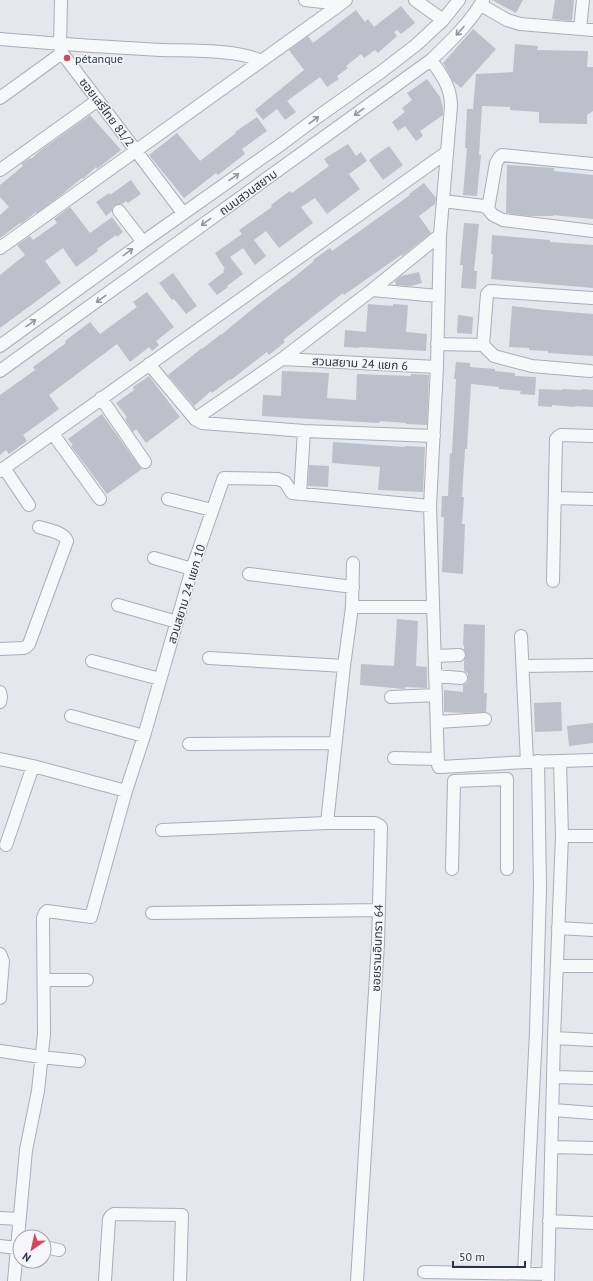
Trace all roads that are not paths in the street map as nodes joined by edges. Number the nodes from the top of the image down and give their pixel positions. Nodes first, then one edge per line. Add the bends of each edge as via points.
1 (61, 0) edge
2 (305, 0) edge
3 (415, 0) edge
4 (459, 0) edge
5 (583, 0) edge
6 (482, 2) edge
7 (342, 3) edge
8 (443, 20) junction
9 (580, 29) junction
10 (593, 30) edge
11 (0, 39) edge
12 (61, 49) junction
13 (431, 60) junction
14 (260, 61) junction
15 (0, 98) edge
16 (98, 100) junction
17 (283, 144) junction
18 (136, 150) junction
19 (447, 152) junction
20 (294, 159) junction
21 (593, 164) edge
22 (0, 170) edge
23 (443, 201) junction
24 (488, 209) junction
25 (119, 211) dead end
26 (183, 213) junction
27 (593, 231) edge
28 (440, 235) junction
29 (143, 242) junction
30 (0, 248) edge
31 (372, 290) junction
32 (438, 296) junction
33 (592, 298) edge
34 (437, 344) junction
35 (483, 345) junction
36 (0, 346) edge
37 (282, 359) junction
38 (150, 364) junction
39 (437, 366) junction
40 (0, 371) edge
41 (590, 372) dead end
42 (102, 398) junction
43 (195, 419) junction
44 (304, 431) junction
45 (52, 434) junction
46 (434, 436) junction
47 (593, 436) edge
48 (145, 462) dead end
49 (2, 470) edge
50 (300, 494) junction
51 (100, 498) dead end
52 (555, 498) junction
53 (168, 499) dead end
54 (593, 499) edge
55 (29, 505) dead end
56 (430, 506) junction
57 (212, 510) junction
58 (39, 527) dead end
59 (154, 558) dead end
60 (353, 563) dead end
61 (192, 569) junction
62 (249, 574) dead end
63 (553, 580) dead end
64 (352, 588) junction
65 (118, 605) dead end
66 (352, 607) junction
67 (433, 607) junction
68 (177, 622) junction
69 (521, 636) dead end
70 (0, 648) edge
71 (460, 655) dead end
72 (435, 656) junction
73 (209, 658) dead end
74 (92, 661) dead end
75 (593, 665) edge
76 (344, 666) junction
77 (523, 666) junction
78 (435, 676) junction
79 (461, 678) dead end
80 (160, 679) junction
81 (0, 692) edge
82 (436, 695) junction
83 (391, 697) dead end
84 (0, 702) edge
85 (71, 716) dead end
86 (485, 719) dead end
87 (437, 722) junction
88 (144, 736) junction
89 (190, 744) dead end
90 (335, 744) junction
91 (0, 758) edge
92 (394, 758) dead end
93 (438, 759) junction
94 (593, 760) edge
95 (532, 761) junction
96 (560, 761) junction
97 (505, 763) junction
98 (34, 766) junction
99 (507, 779) junction
100 (126, 791) junction
101 (327, 824) junction
102 (162, 830) dead end
103 (562, 836) junction
104 (593, 836) edge
105 (6, 845) dead end
106 (452, 869) dead end
107 (506, 869) dead end
108 (379, 910) junction
109 (152, 913) dead end
110 (558, 928) junction
111 (593, 930) edge
112 (0, 954) edge
113 (557, 966) junction
114 (593, 966) edge
115 (44, 980) junction
116 (87, 980) dead end
117 (0, 998) edge
118 (554, 1038) junction
119 (593, 1040) edge
120 (0, 1051) edge
121 (41, 1057) junction
122 (79, 1061) dead end
123 (553, 1077) junction
124 (593, 1078) edge
125 (553, 1110) junction
126 (593, 1113) edge
127 (552, 1147) junction
128 (593, 1148) edge
129 (0, 1218) edge
130 (19, 1219) junction
131 (549, 1221) junction
132 (593, 1224) edge
133 (19, 1229) edge
134 (12, 1245) edge
135 (0, 1246) edge
136 (52, 1249) edge
137 (59, 1250) dead end
138 (15, 1269) edge
139 (424, 1272) dead end
140 (524, 1273) junction
141 (548, 1277) edge
142 (14, 1281) edge
143 (105, 1281) edge
144 (180, 1281) edge
145 (358, 1281) edge

1 - 12 street
2 - 7 street
3 - 8 street
4 - 8 street, ถนนสวนสยาม
5 - 9 street
6 - 9 street via 507,20 520,24
6 -> 13 street, ถนนสวนสยาม via 449,44
7 - 14 street
17 -> 8 street, ถนนสวนสยาม via 416,46
9 - 10 street
11 - 12 street
12 - 14 street via 225,52
12 - 15 street
12 - 16 street, ซอยเสรีไทย 81/2
13 - 19 street via 443,76 451,98
13 -> 20 street, ถนนสวนสยาม
14 - 18 street
16 - 18 street, ซอยเสรีไทย 81/2
16 - 22 street
17 - 20 street
26 -> 17 street, ถนนสวนสยาม
18 - 26 street, ซอยเสรีไทย 81/2
18 - 30 street
19 - 23 street
19 - 38 street
20 -> 40 street, ถนนสวนสยาม
21 - 24 street via 502,155 496,163
23 - 24 street via 484,206
23 - 28 street
24 - 27 street via 503,220
25 - 29 street
26 - 29 street, ถนนสวนสยาม
28 - 31 street
28 - 32 street
36 -> 29 street, ถนนสวนสยาม
31 - 32 street
31 - 37 street
32 - 34 street
33 - 35 street via 490,291 487,294
34 - 35 street
34 - 39 street
35 - 41 street via 494,356 532,366
37 - 39 street, สวนสยาม 24 แยก 6
37 - 43 street
38 - 42 street
38 - 43 street
39 - 46 street
42 - 45 street
42 - 48 street
43 - 44 street via 202,423
44 - 46 street
44 - 50 street
45 - 49 street
45 - 51 street
46 - 56 street
47 - 52 street via 561,435 556,439
49 - 55 street
50 - 56 street
50 - 57 street, สวนสยาม 24 แยก 10 via 292,493 285,482 278,479 224,478
52 - 54 street
52 - 63 street
53 - 57 street
56 - 67 street
57 - 61 street, สวนสยาม 24 แยก 10
58 - 70 street via 62,535 67,541 29,644 23,648
59 - 61 street
60 - 64 street
61 - 68 street, สวนสยาม 24 แยก 10
62 - 64 street
64 - 66 street
65 - 68 street
66 - 67 street
66 - 76 street
67 - 72 street
68 - 80 street, สวนสยาม 24 แยก 10
69 - 77 street
71 - 72 street
72 - 78 street
73 - 76 street
74 - 80 street
75 - 77 street
76 - 90 street
77 - 95 street
78 - 79 street
78 - 82 street
80 - 88 street, สวนสยาม 24 แยก 10
81 - 84 street
82 - 83 street
82 - 87 street
85 - 88 street
86 - 87 street
87 - 93 street
88 - 100 street, สวนสยาม 24 แยก 10
89 - 90 street
90 - 101 street
91 - 98 street
92 - 93 street
93 - 97 street via 438,765 441,767
94 - 96 street
95 - 96 street
95 - 97 street
95 - 140 street via 540,888 535,1075
96 - 103 street
97 - 99 street
98 - 100 street
98 - 105 street
99 - 106 street via 454,781
99 - 107 street
100 - 115 street, สวนสยาม 24 แยก 10 via 91,916 47,911 45,913
101 - 102 street
101 - 108 street, ซอยรามอินทรา 64 via 375,824 381,827
103 - 104 street
103 - 110 street
108 - 109 street
108 - 145 street, ซอยรามอินทรา 64
110 - 111 street
110 - 113 street
112 - 117 street via 3,961
113 - 114 street
113 - 118 street
115 - 116 street
115 - 121 street via 44,1034
118 - 119 street
118 - 123 street
120 - 121 street
121 - 122 street
121 - 130 street via 38,1091 26,1150
123 - 124 street
123 - 125 street
125 - 126 street
125 - 127 street
127 - 128 street
127 - 131 street
129 - 130 street
130 - 133 street
131 - 132 street
131 - 141 street
134 - 135 street
136 - 137 street
138 - 142 street
139 - 140 street
140 - 141 street
143 - 144 street via 109,1219 114,1214 182,1216

